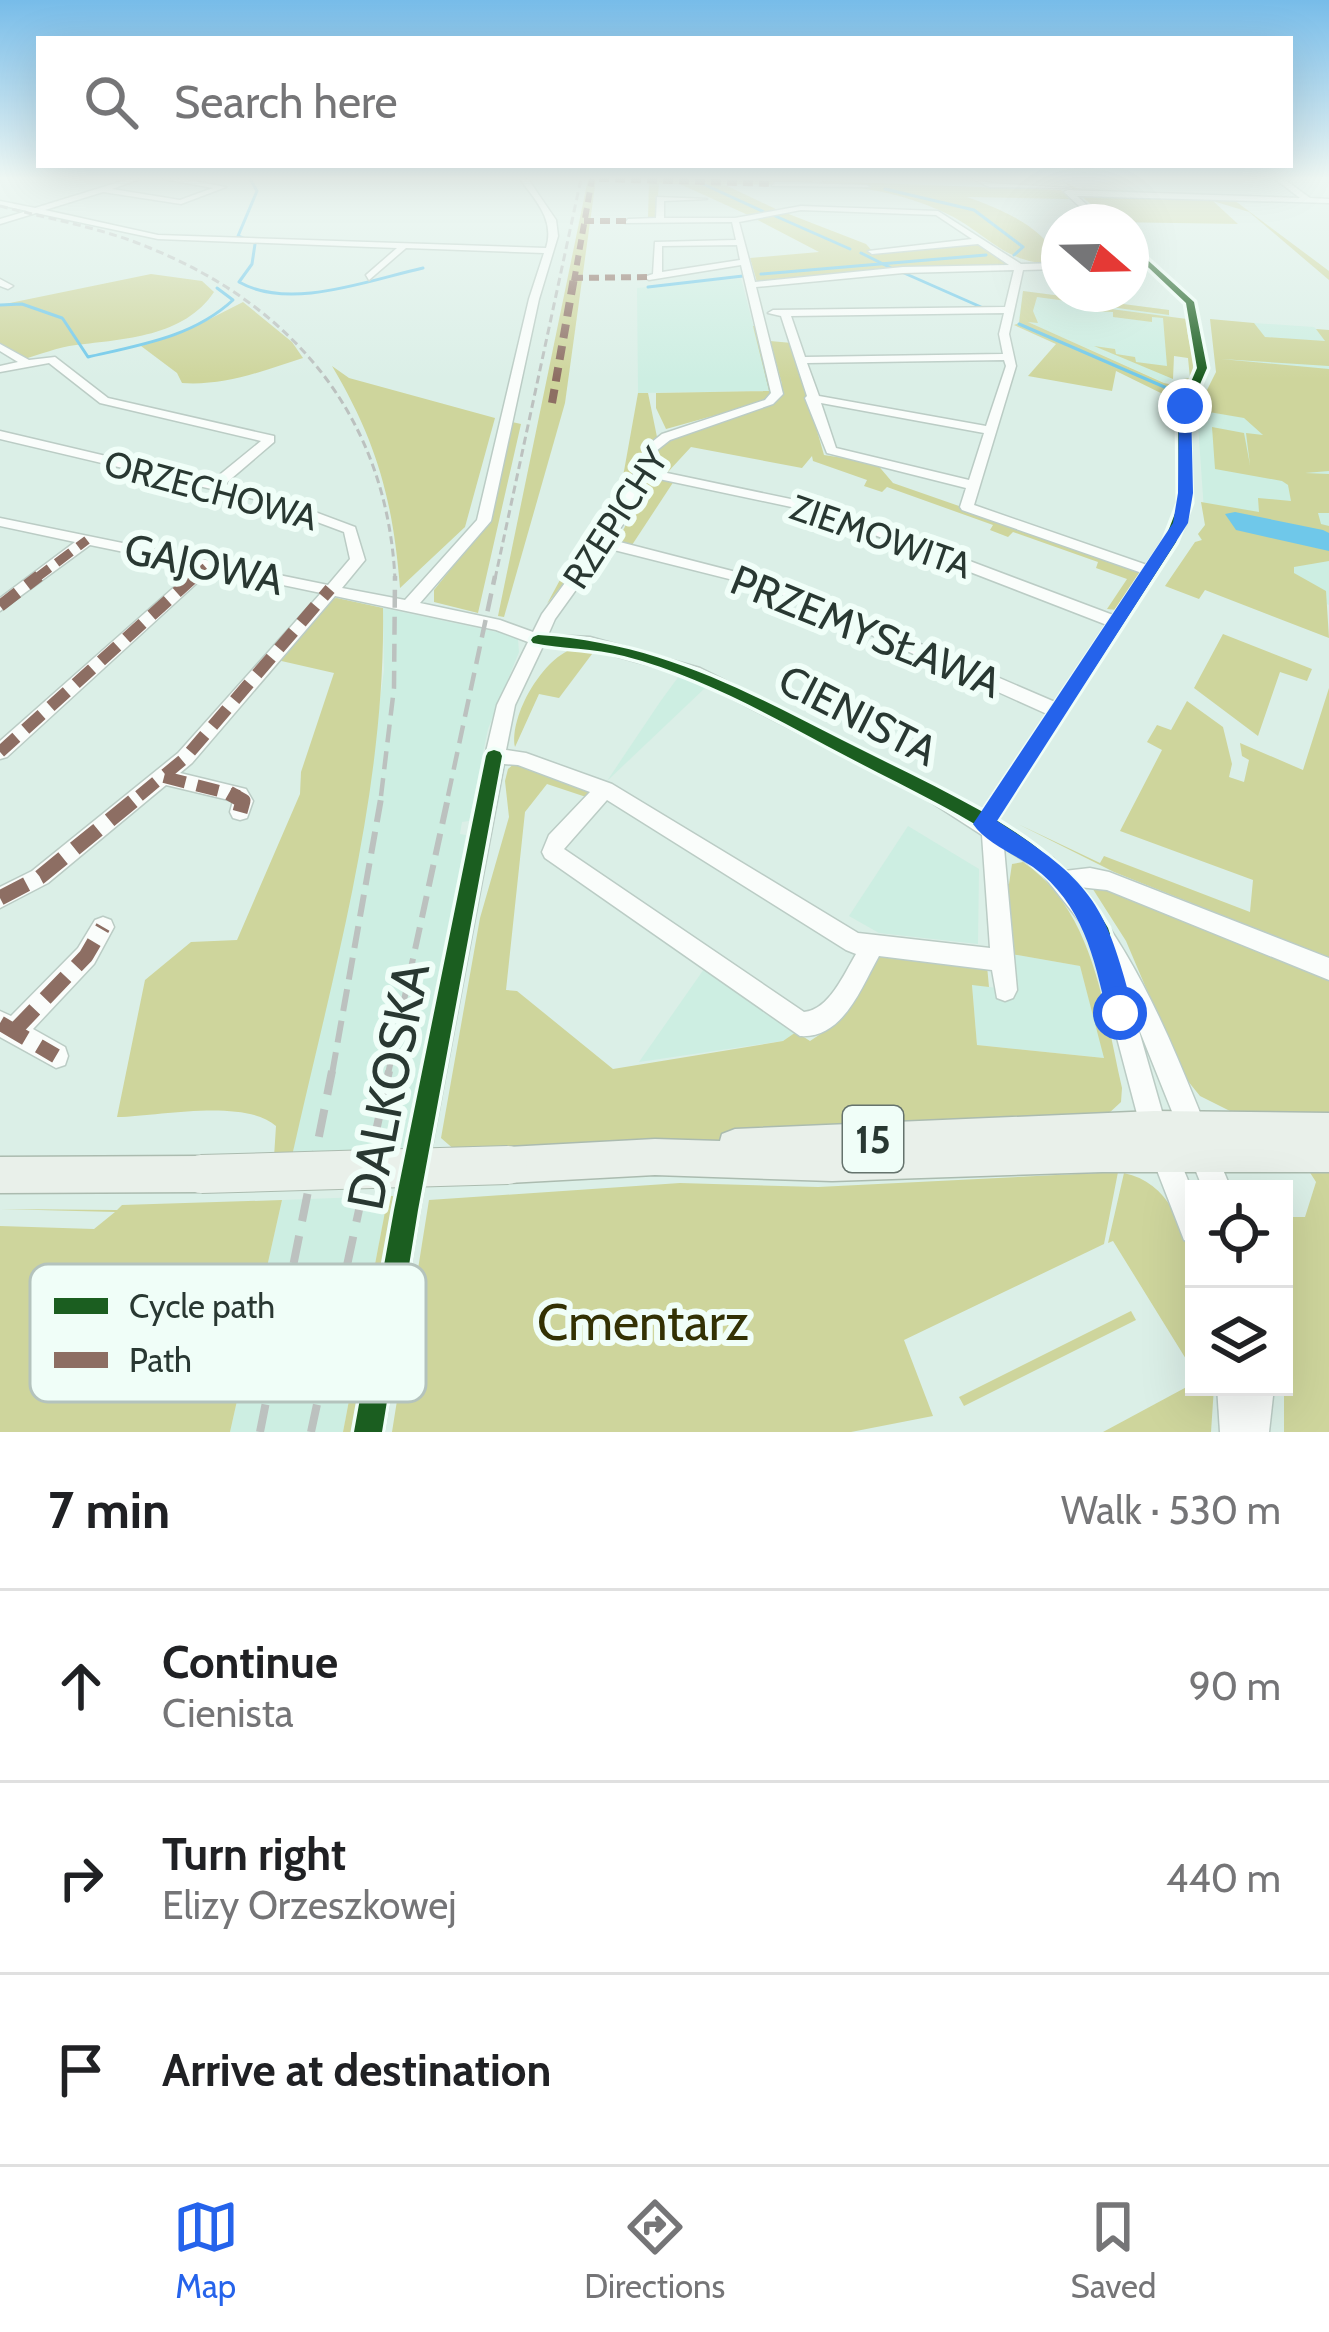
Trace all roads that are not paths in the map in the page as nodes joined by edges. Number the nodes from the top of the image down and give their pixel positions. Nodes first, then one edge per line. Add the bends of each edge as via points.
1 (376, 246) edge
2 (550, 246) edge
3 (658, 246) edge
4 (741, 246) edge
5 (923, 246) edge
6 (989, 246) edge
7 (403, 247) junction
8 (872, 250) dead end
9 (550, 251) junction
10 (745, 262) junction
11 (1150, 264) edge
12 (1019, 266) junction
13 (1041, 266) edge
14 (369, 277) dead end
15 (753, 285) junction
16 (1009, 310) junction
17 (785, 313) junction
18 (760, 314) junction
19 (792, 339) junction
20 (766, 340) junction
21 (0, 347) edge
22 (1006, 357) junction
23 (800, 360) junction
24 (25, 362) junction
25 (0, 369) edge
26 (811, 398) junction
27 (993, 430) junction
28 (0, 435) edge
29 (640, 471) junction
30 (216, 485) junction
31 (972, 485) junction
32 (0, 522) edge
33 (88, 540) junction
34 (605, 543) junction
35 (208, 565) junction
36 (1150, 571) junction
37 (330, 590) junction
38 (0, 606) edge
39 (408, 607) junction
40 (1115, 622) junction
41 (538, 640) junction
42 (1056, 710) junction
43 (0, 752) edge
44 (494, 756) junction
45 (164, 777) junction
46 (605, 789) junction
47 (240, 812) dead end
48 (988, 826) junction
49 (1063, 880) junction
50 (0, 898) edge
51 (103, 928) dead end
52 (1101, 934) junction
53 (873, 945) junction
54 (1002, 960) junction
55 (1329, 969) edge
56 (1005, 989) dead end
57 (7, 1027) edge
58 (56, 1056) dead end
59 (1329, 1132) edge
60 (1158, 1141) junction
61 (1200, 1141) junction
62 (1329, 1154) edge
63 (0, 1175) edge
64 (1214, 1180) edge
65 (1185, 1208) edge
66 (397, 1264) edge
67 (1234, 1396) edge
68 (1257, 1396) edge
69 (373, 1402) edge
70 (368, 1432) edge
71 (1236, 1432) edge
72 (1253, 1432) edge

1 - 7 street
2 - 9 street
3 - 10 street via 653,276
4 - 10 street
5 - 8 street
6 - 12 street
7 - 9 street
7 - 14 street
9 - 39 street via 484,521
10 - 15 street
11 - 36 street via 1192,306 1202,368 1184,412 1183,513
12 - 13 street
12 - 15 street
12 - 16 street
15 - 18 street
16 - 17 street
16 - 22 street
17 - 18 street
17 - 19 street
18 - 20 street
19 - 20 street
19 - 23 street
20 - 29 street, RZEPICHY via 777,394 666,437
21 - 24 street
22 - 23 street
22 - 27 street via 1011,366
23 - 26 street
24 - 25 street
24 - 30 street via 51,359 104,400 270,439
26 - 27 street
26 - 31 street via 831,450
27 - 31 street
28 - 30 street, ORZECHOWA
29 - 34 street, RZEPICHY
29 - 40 street, ZIEMOWITA via 819,509
30 - 37 street, ORZECHOWA via 350,530 358,560
31 - 36 street via 967,507
32 - 33 street, GAJOWA
33 - 35 street, GAJOWA
33 - 38 street
34 - 41 street, RZEPICHY
34 - 42 street, PRZEMYSŁAWA via 774,586
35 - 37 street, GAJOWA
35 - 43 street
36 - 40 street
37 - 39 street, GAJOWA
37 - 45 street
39 - 41 street, CIENISTA
40 - 42 street
41 - 44 street, DALKOSKA via 506,705
41 - 48 street, CIENISTA via 590,643 694,672
42 - 48 street
44 - 46 street
44 - 66 street, DALKOSKA
45 - 47 street via 238,795
45 - 50 street via 40,877
46 - 53 street via 854,943
46 - 53 street via 552,852 800,1024 824,1022
48 - 49 street, CIENISTA
48 - 54 street
49 - 52 street, CIENISTA
49 - 55 street via 1109,880
51 - 57 street via 86,956
52 - 60 street, CIENISTA
52 - 61 street, CIENISTA
53 - 54 street
54 - 56 street
57 - 58 street
59 - 61 main road, 15
60 - 61 main road, 15
60 - 63 main road, 15, bridge via 832,1163 656,1157
60 - 65 street, CIENISTA
61 - 62 main road, 15
61 - 64 street, CIENISTA
67 - 71 street
68 - 72 street
69 - 70 street, DALKOSKA

